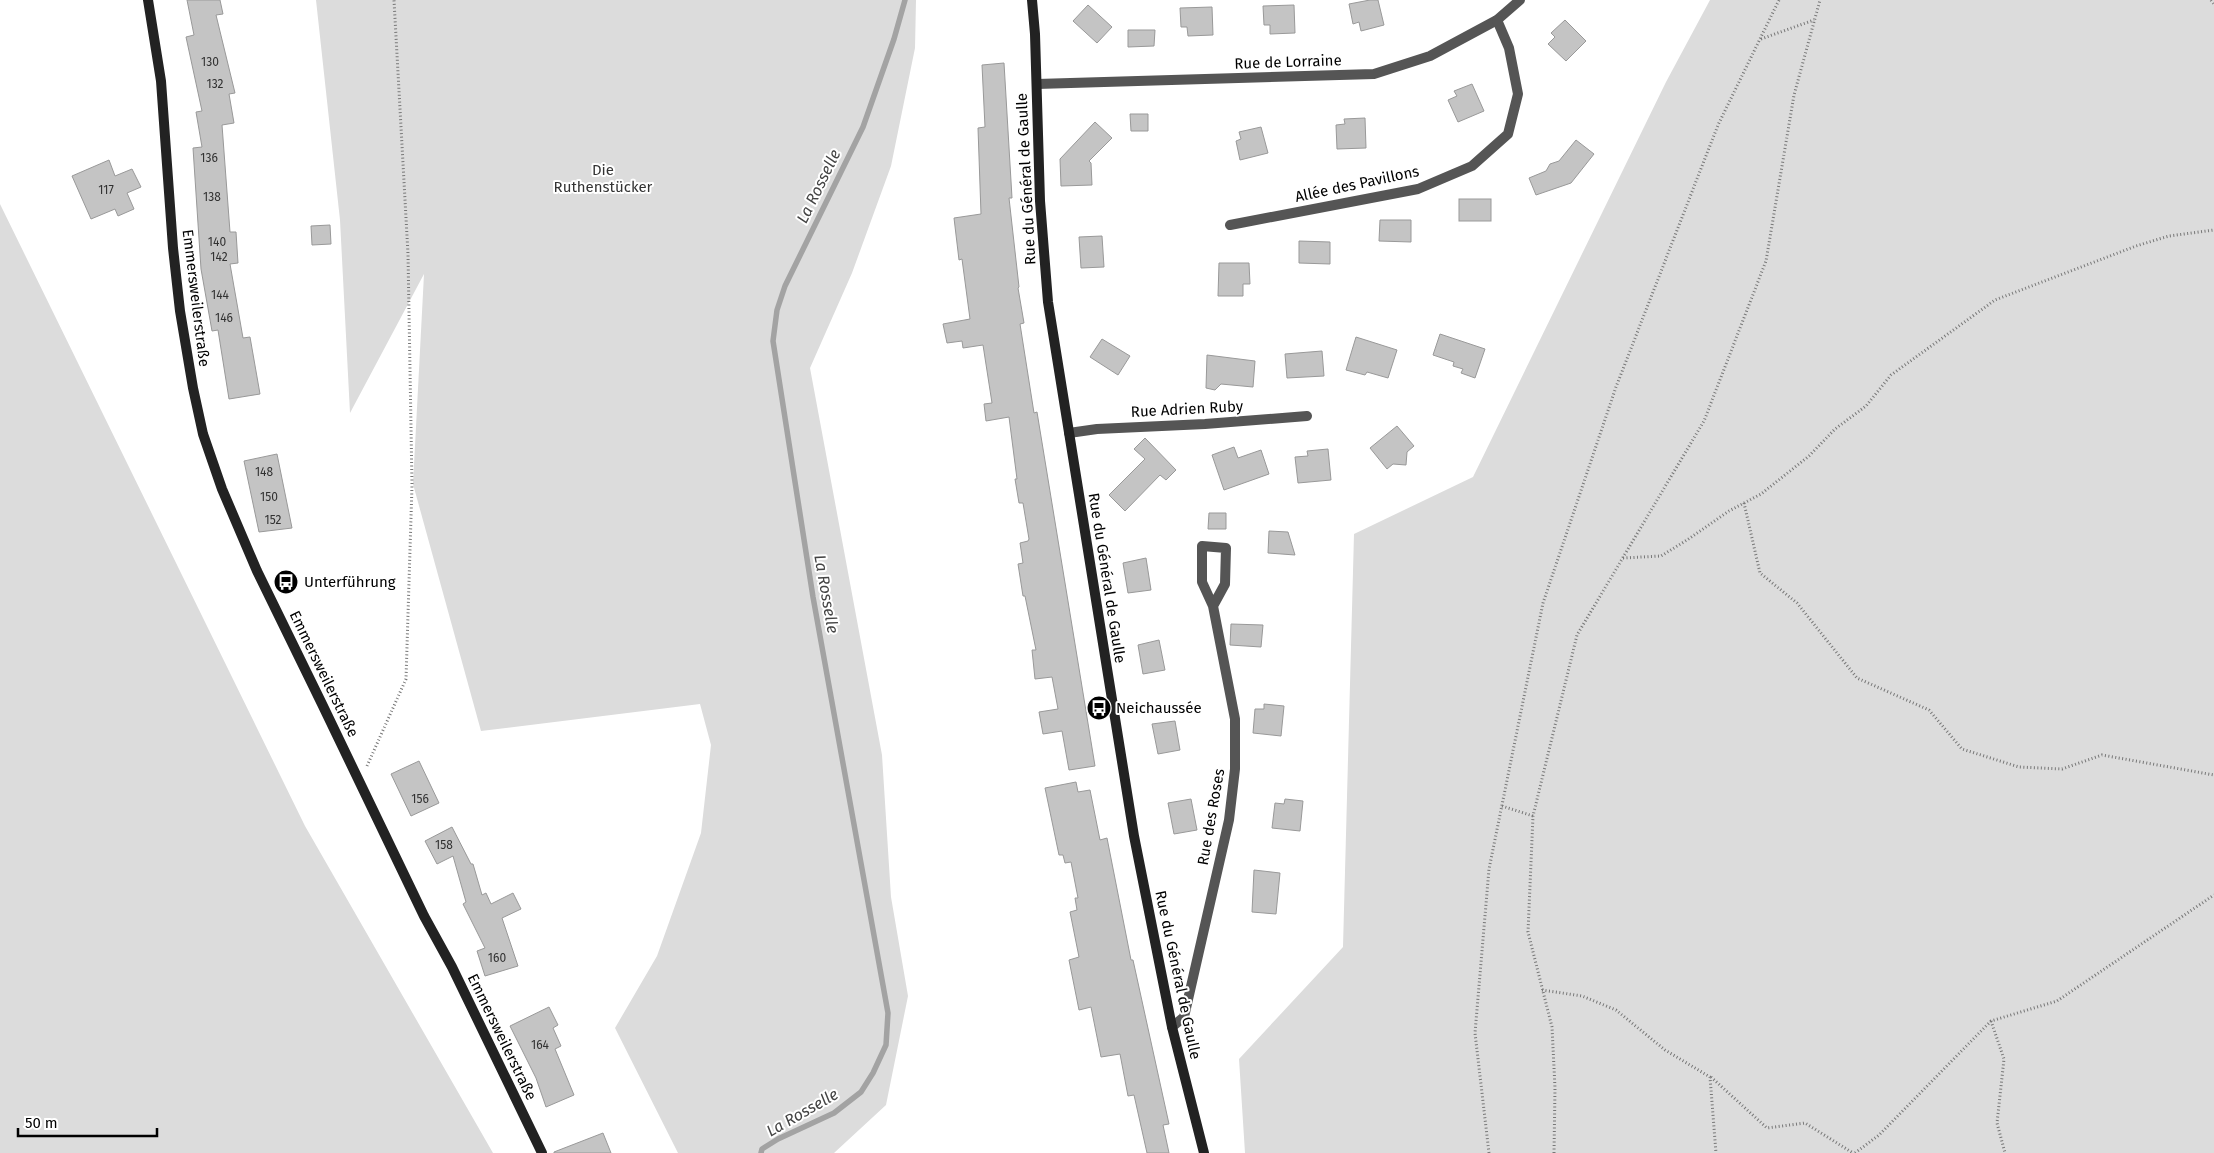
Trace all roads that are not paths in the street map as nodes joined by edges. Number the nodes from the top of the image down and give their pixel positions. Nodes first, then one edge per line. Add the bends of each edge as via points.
1 (148, 0) edge
2 (1032, 0) edge
3 (1520, 0) edge
4 (1496, 20) junction
5 (1037, 84) junction
6 (1230, 225) dead end
7 (1307, 416) dead end
8 (1069, 433) junction
9 (1213, 606) junction
10 (1172, 1027) junction
11 (542, 1153) edge
12 (1204, 1153) edge

1 - 11 main road, Emmersweilerstraße via 161,81 180,311 203,434 222,489 257,570
2 - 5 main road, Rue du Général de Gaulle
3 - 4 street, Rue de Lorraine
4 - 5 street, Rue de Lorraine via 1430,56 1374,74
4 - 6 street, Allée des Pavillons via 1509,48 1518,94 1508,134 1472,166 1418,189
5 - 8 main road, Rue du Général de Gaulle via 1040,202 1048,302
7 - 8 street, Rue Adrien Ruby
8 - 10 main road, Rue du Général de Gaulle via 1134,836
9 - 9 street, Rue des Roses via 1224,584 1226,548 1202,546 1202,582
9 - 10 street, Rue des Roses via 1235,719 1235,769 1229,820 1184,1017
10 - 12 main road, Rue du Général de Gaulle

